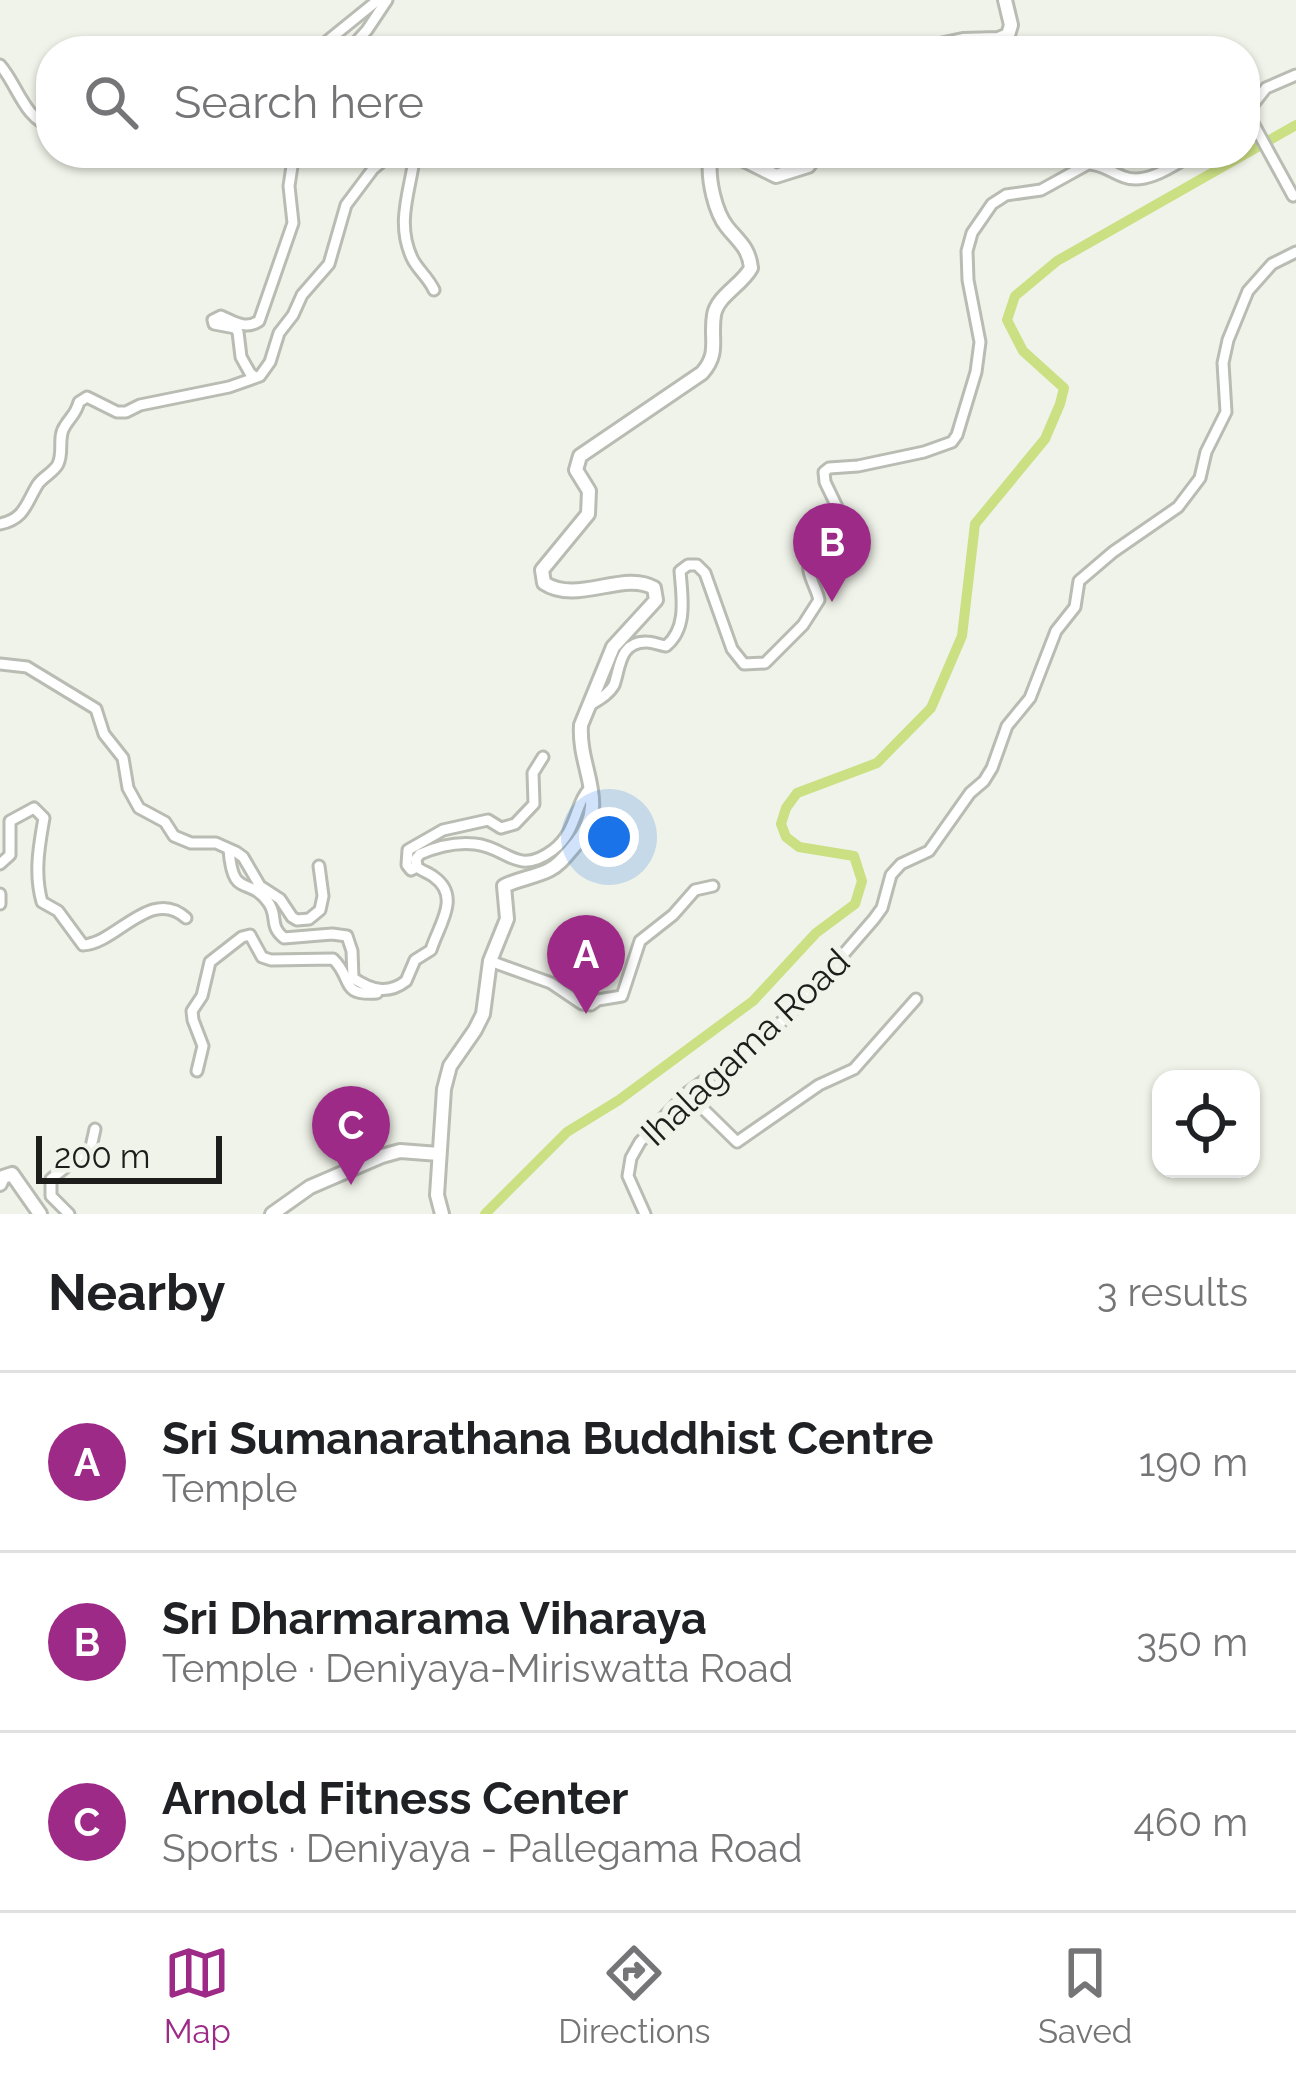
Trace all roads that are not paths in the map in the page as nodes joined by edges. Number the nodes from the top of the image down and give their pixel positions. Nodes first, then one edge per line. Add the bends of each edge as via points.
1 (382, 0) edge
2 (1005, 0) edge
3 (335, 36) edge
4 (362, 36) edge
5 (1006, 36) edge
6 (0, 65) edge
7 (1296, 75) edge
8 (1260, 96) edge
9 (36, 120) edge
10 (1260, 137) edge
11 (292, 168) edge
12 (375, 168) edge
13 (412, 168) edge
14 (710, 168) edge
15 (756, 168) edge
16 (803, 168) edge
17 (1081, 168) edge
18 (1106, 168) edge
19 (1168, 168) edge
20 (1294, 198) edge
21 (1296, 252) edge
22 (434, 290) dead end
23 (255, 377) junction
24 (0, 524) edge
25 (776, 655) junction
26 (0, 664) edge
27 (785, 669) dead end
28 (592, 704) junction
29 (543, 757) dead end
30 (591, 787) junction
31 (229, 850) junction
32 (0, 864) edge
33 (319, 866) dead end
34 (417, 867) junction
35 (713, 886) dead end
36 (0, 894) edge
37 (0, 904) edge
38 (186, 918) dead end
39 (490, 961) junction
40 (388, 989) junction
41 (916, 999) dead end
42 (196, 1071) dead end
43 (687, 1093) junction
44 (95, 1130) dead end
45 (439, 1154) junction
46 (0, 1184) edge
47 (40, 1214) edge
48 (69, 1214) edge
49 (272, 1214) edge
50 (442, 1214) edge
51 (646, 1214) edge

1 - 3 street
1 - 4 street
2 - 5 main road via 1012,26
6 - 9 street
7 - 8 street
10 - 20 street
11 - 23 street via 293,223 259,321 213,320 238,332 241,357
12 - 23 street via 346,205 329,264
13 - 22 street via 402,220 413,261
14 - 28 main road via 723,222 748,249 751,268 716,309 712,362 580,456 576,470 591,506 542,570 555,590 641,582 654,588 655,604 613,647
15 - 16 main road via 782,176
17 - 25 street via 1041,190 1006,195 973,233 968,280 980,342 957,436 923,452 824,472 838,509 810,557 819,599
18 - 19 street via 1128,179
21 - 43 street, Ihalagama Road via 1248,291 1223,363 1226,412 1200,478 1178,507 1079,580 1075,607 983,781 929,851 891,874 882,908 802,1002
23 - 24 street via 126,412 80,402 64,427 57,466 29,506
25 - 27 street
25 - 28 street via 758,665 739,660 705,573 688,565 680,571 676,638 626,651 614,684
26 - 31 street via 28,667 97,710 139,808 182,841
28 - 30 main road via 580,736
29 - 34 street via 533,773 534,804 515,824 501,828 488,820 442,830 407,850 406,866
30 - 34 street via 565,838 537,859 518,862 456,844 420,854
30 - 39 main road via 592,819 564,859 504,886 507,919
31 - 33 street via 297,920 320,910
31 - 40 street via 233,878 269,903 278,934 347,936 353,978
32 - 38 street via 10,855 10,820 34,808 44,818 37,856 42,902 82,944 104,939 136,915 169,909
34 - 40 street via 440,883 449,910 431,950 415,960 406,981
35 - 39 street via 695,890 640,940 622,996 582,1004
36 - 37 street
39 - 45 main road via 480,1021 446,1077
40 - 42 street via 354,993 333,959 271,960 250,935 242,937 210,962 193,1011 203,1046
41 - 43 street via 854,1069 737,1142
43 - 51 street, Ihalagama Road via 631,1158 628,1176
44 - 48 street via 91,1147 51,1179 51,1196
45 - 49 main road via 382,1156 310,1186
45 - 50 main road
46 - 47 main road via 12,1174

